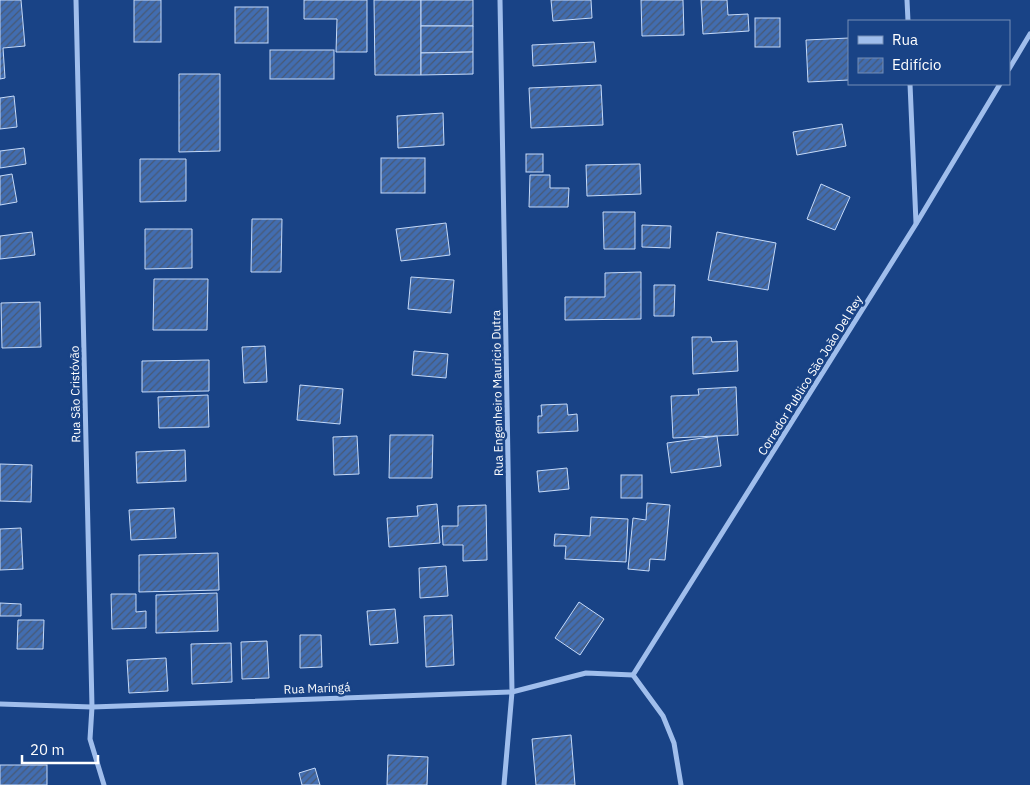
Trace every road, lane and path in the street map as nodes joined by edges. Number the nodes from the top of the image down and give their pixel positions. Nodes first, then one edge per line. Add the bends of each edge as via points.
1 (76, 0) edge
2 (500, 0) edge
3 (907, 0) edge
4 (908, 20) edge
5 (1030, 34) edge
6 (1010, 67) edge
7 (910, 85) edge
8 (999, 85) edge
9 (916, 224) junction
10 (633, 675) junction
11 (512, 692) junction
12 (0, 704) edge
13 (92, 707) junction
14 (104, 785) edge
15 (504, 785) edge
16 (681, 785) edge

1 - 13 street, Rua São Cristóvão
2 - 11 street, Rua Engenheiro Mauricio Dutra
3 - 4 street
5 - 6 street
7 - 9 street
8 - 9 street, Corredor Publico São João Del Rey
9 - 10 street, Corredor Publico São João Del Rey
10 - 11 street, Rua Maringá via 586,673
10 - 16 street via 663,716 674,744
11 - 13 street, Rua Maringá
11 - 15 street, Rua Engenheiro Mauricio Dutra
12 - 13 street, Rua Maringá
13 - 14 street, Rua São Cristóvão via 90,739

